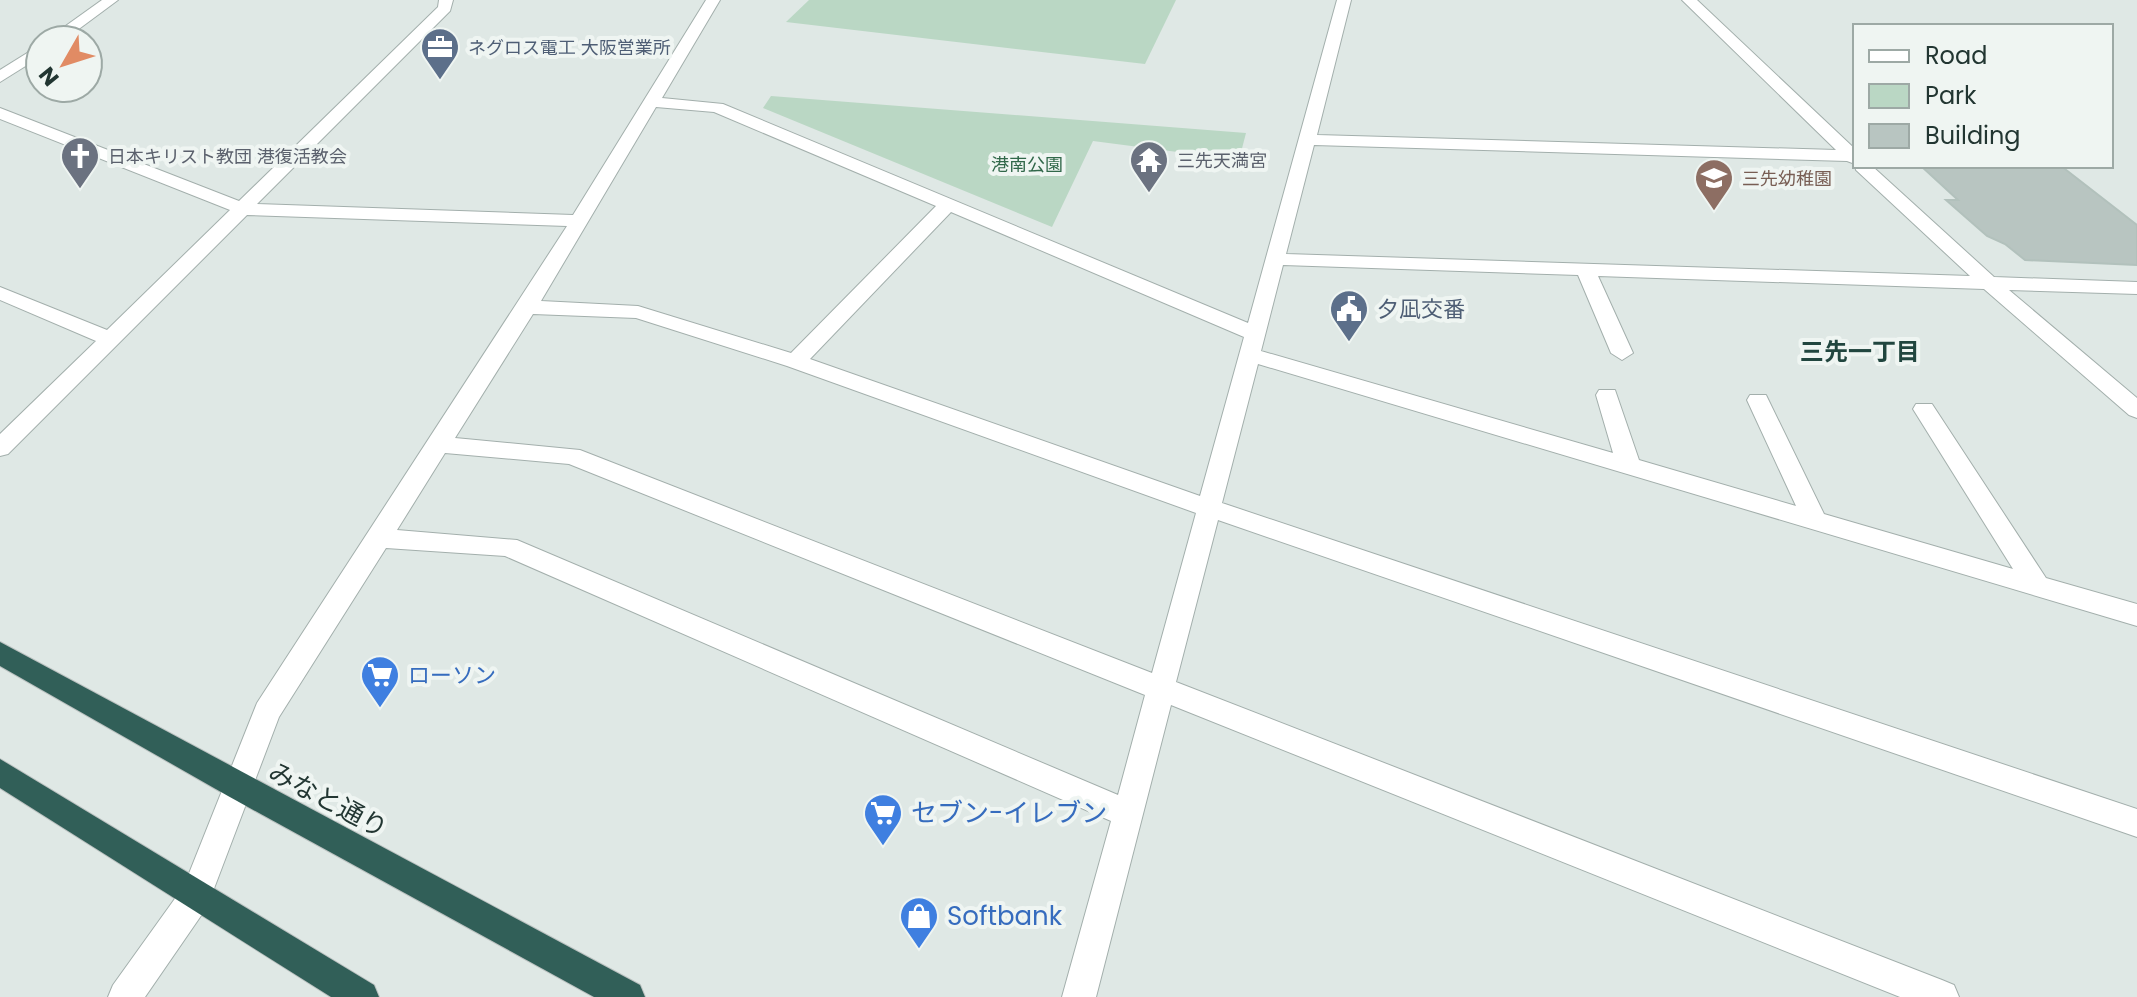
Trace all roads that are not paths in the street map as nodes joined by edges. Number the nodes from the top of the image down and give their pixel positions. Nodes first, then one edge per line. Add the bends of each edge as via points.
1 (111, 0) edge
2 (446, 0) edge
3 (713, 0) edge
4 (1344, 0) edge
5 (1689, 0) edge
6 (77, 24) edge
7 (24, 61) edge
8 (0, 77) edge
9 (653, 102) junction
10 (0, 113) edge
11 (1306, 140) junction
12 (1853, 157) edge
13 (1853, 160) edge
14 (1865, 168) edge
15 (948, 205) junction
16 (243, 209) junction
17 (580, 221) junction
18 (1275, 259) junction
19 (1585, 269) junction
20 (1990, 284) junction
21 (2137, 288) edge
22 (0, 293) edge
23 (527, 307) junction
24 (111, 339) junction
25 (1252, 344) junction
26 (1622, 353) dead end
27 (795, 361) junction
28 (2126, 391) edge
29 (1607, 395) dead end
30 (1758, 400) dead end
31 (1924, 409) dead end
32 (2137, 410) edge
33 (440, 445) junction
34 (0, 448) edge
35 (1629, 466) junction
36 (1209, 508) junction
37 (1815, 520) junction
38 (380, 538) junction
39 (2037, 585) junction
40 (2137, 615) edge
41 (0, 653) edge
42 (1161, 690) junction
43 (0, 772) edge
44 (238, 787) junction
45 (1128, 814) junction
46 (2137, 823) edge
47 (196, 896) junction
48 (125, 997) edge
49 (362, 997) edge
50 (628, 997) edge
51 (1079, 997) edge
52 (1942, 997) edge

1 - 6 street
2 - 16 street via 445,8
3 - 9 street
4 - 11 street
5 - 12 street
7 - 8 street
9 - 15 street via 717,107
9 - 17 street
10 - 16 street
11 - 13 street
11 - 18 street
14 - 20 street
15 - 25 street
15 - 27 street
16 - 17 street
16 - 24 street
17 - 23 street
18 - 19 street
18 - 25 street
19 - 20 street
19 - 26 street
20 - 21 street
20 - 28 street
22 - 24 street
23 - 27 street via 638,312
23 - 33 street
24 - 34 street
25 - 35 street
25 - 36 street
27 - 36 street
28 - 32 street
29 - 35 street
30 - 37 street
31 - 39 street
33 - 38 street
33 - 42 street via 572,456
35 - 37 street
36 - 42 street
36 - 46 street
37 - 39 street
38 - 44 street via 267,712
38 - 45 street via 508,547
39 - 40 street
41 - 44 highway, みなと通り
42 - 45 street
42 - 52 street
43 - 47 highway
44 - 47 street
44 - 50 highway, みなと通り
45 - 51 street
47 - 48 street
47 - 49 highway

